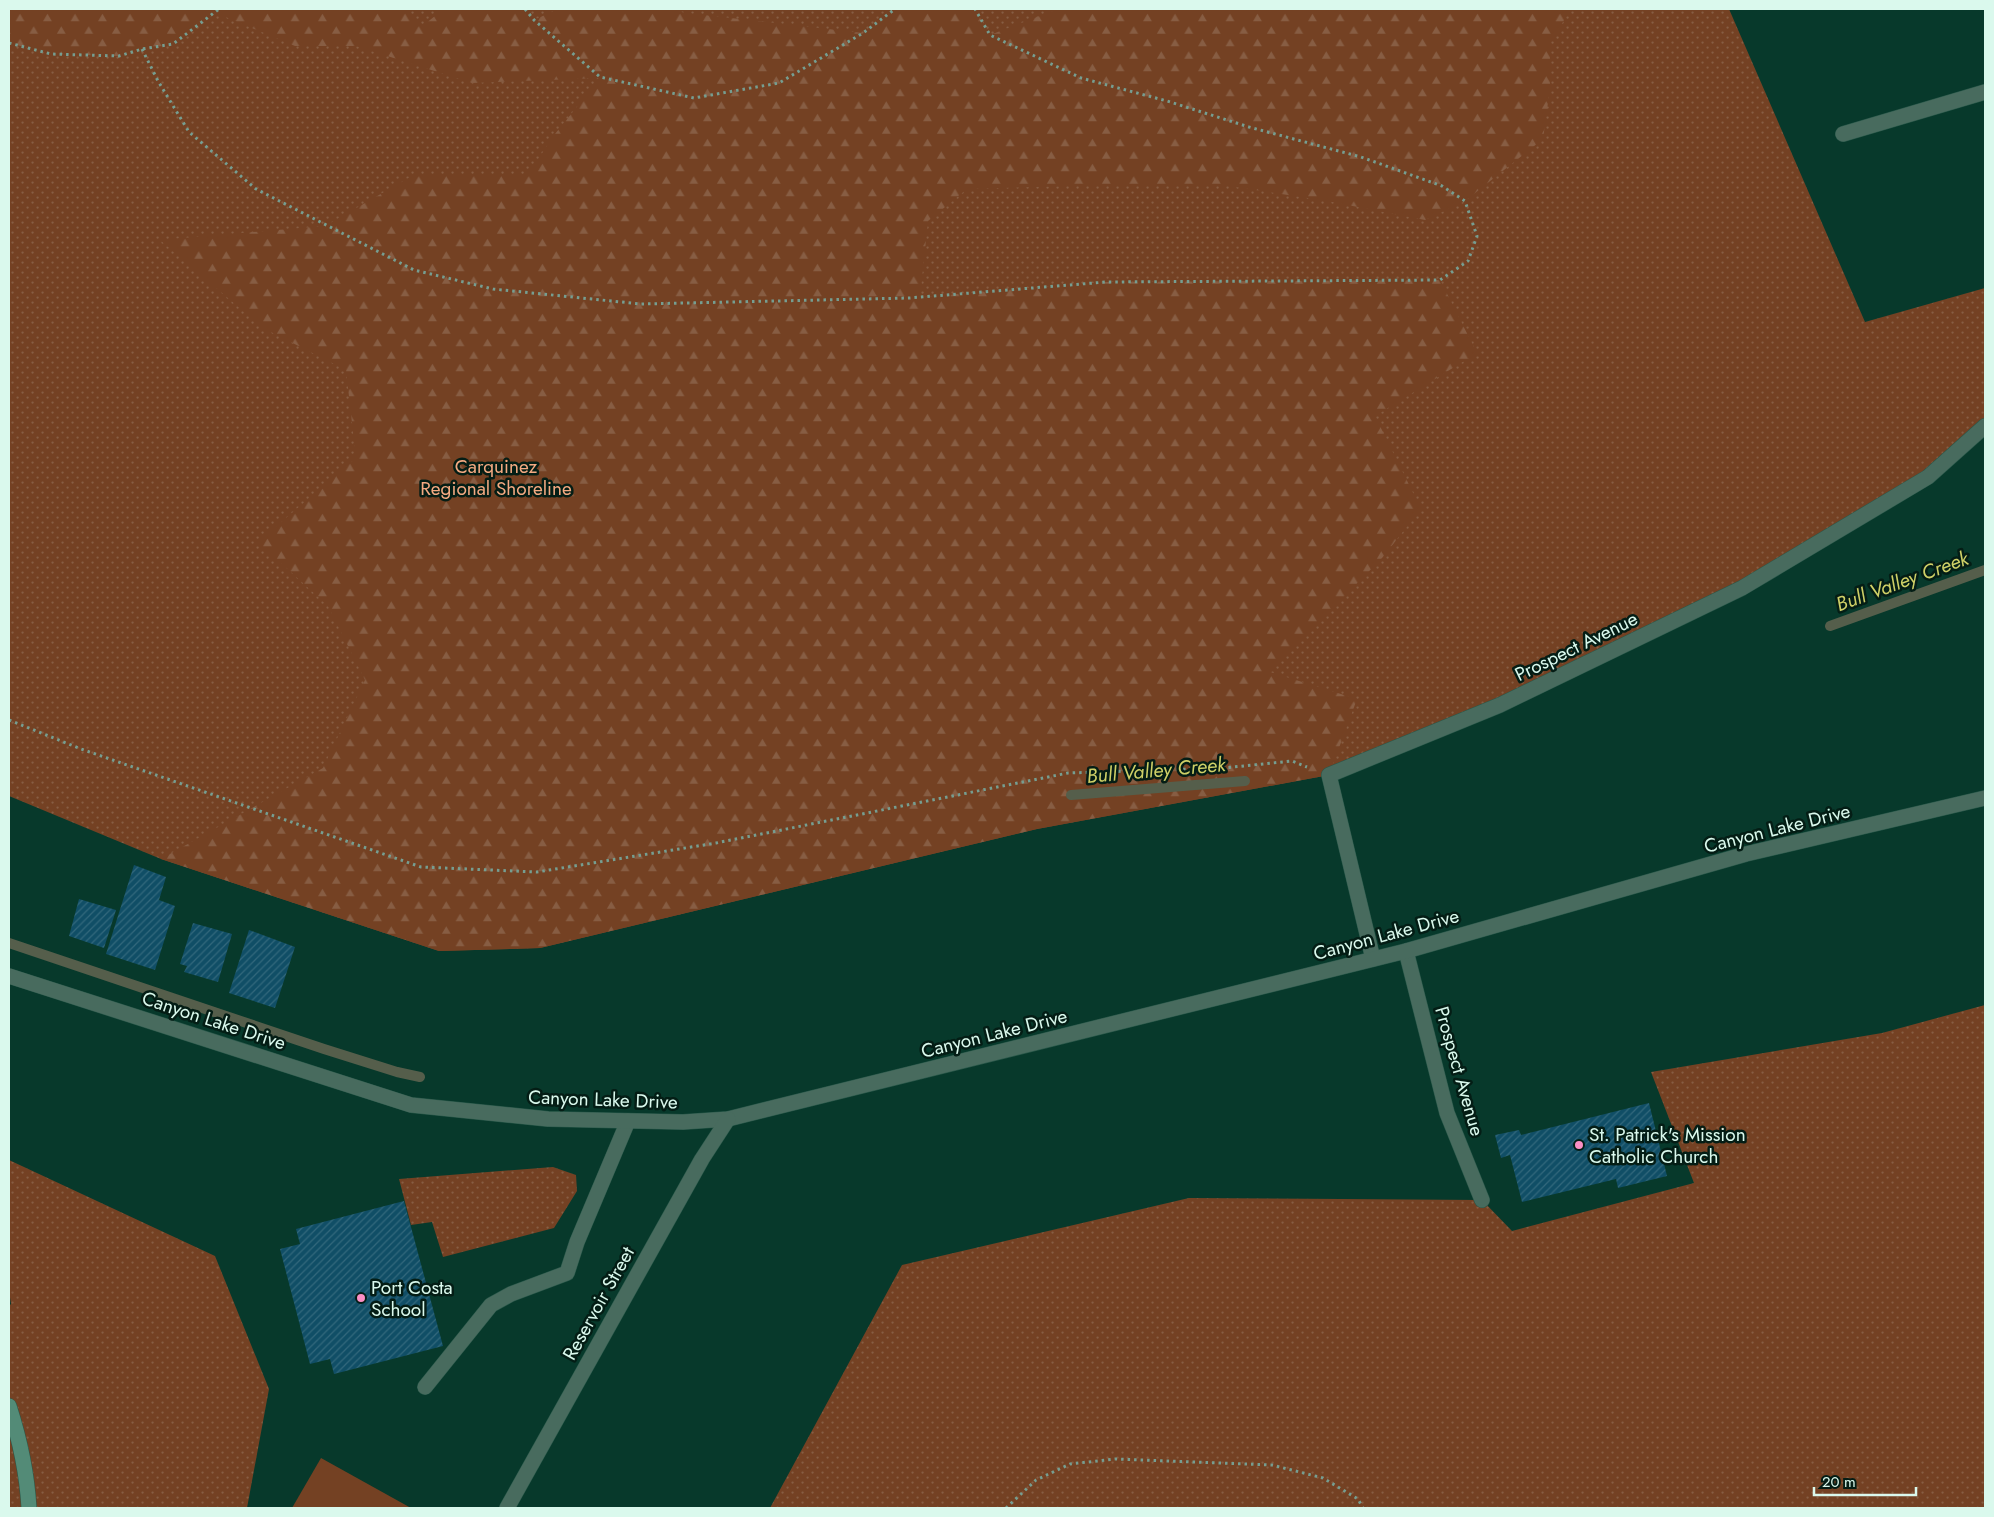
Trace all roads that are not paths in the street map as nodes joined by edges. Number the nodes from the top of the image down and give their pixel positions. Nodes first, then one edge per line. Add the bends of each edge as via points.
1 (1985, 92) edge
2 (1843, 134) dead end
3 (1985, 426) edge
4 (1985, 798) edge
5 (1406, 951) junction
6 (1372, 959) junction
7 (9, 976) edge
8 (728, 1120) junction
9 (628, 1121) junction
10 (1482, 1200) dead end
11 (426, 1387) dead end
12 (9, 1406) edge
13 (29, 1508) edge
14 (507, 1508) edge

1 - 2 street
3 - 6 street, Prospect Avenue via 1928,477 1742,588 1500,705 1329,775
4 - 5 street, Canyon Lake Drive via 1746,854
5 - 6 street, Canyon Lake Drive
5 - 10 street, Prospect Avenue via 1448,1113
6 - 8 street, Canyon Lake Drive
7 - 9 street, Canyon Lake Drive via 411,1105 548,1120
8 - 9 street, Canyon Lake Drive
8 - 14 street, Reservoir Street via 702,1159
9 - 11 street via 567,1273 491,1304
12 - 13 street via 28,1481

